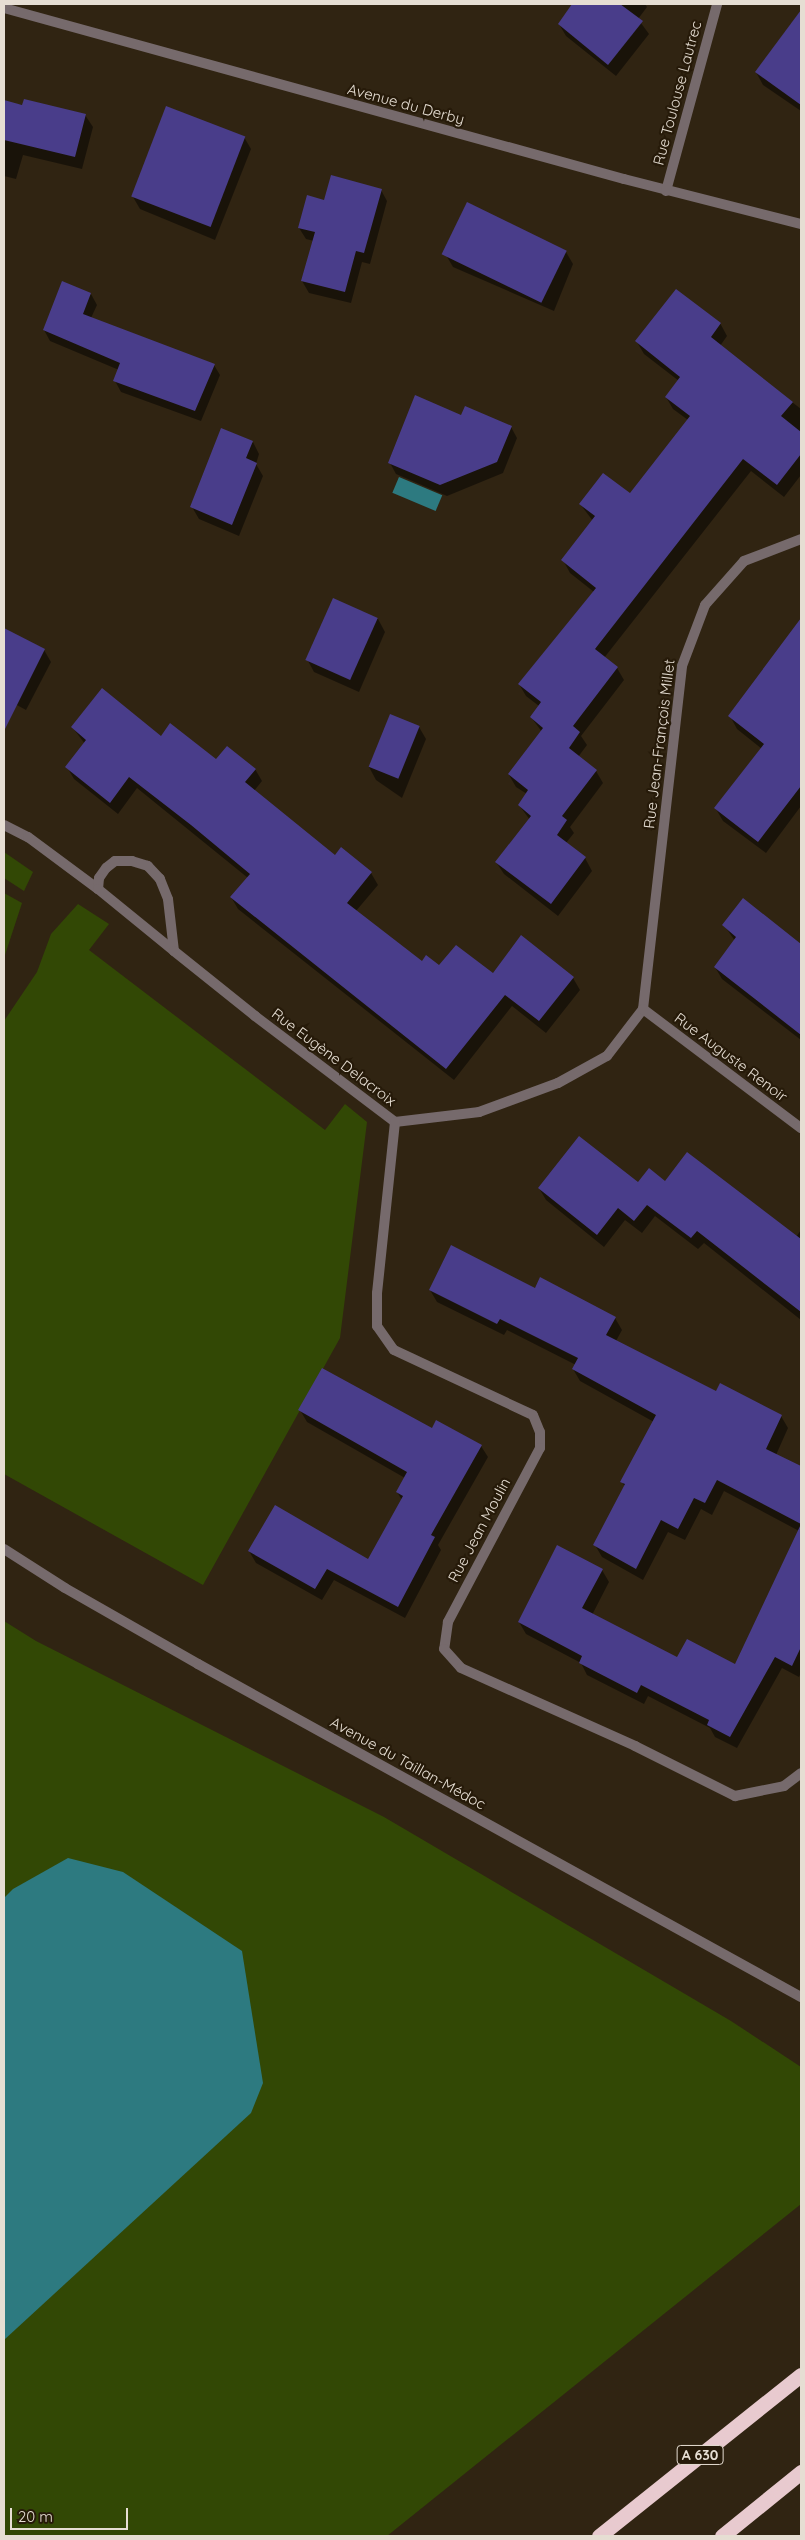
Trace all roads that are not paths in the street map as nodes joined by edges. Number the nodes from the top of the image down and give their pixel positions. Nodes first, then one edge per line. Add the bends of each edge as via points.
1 (717, 4) edge
2 (4, 8) edge
3 (666, 191) junction
4 (801, 224) edge
5 (801, 539) edge
6 (4, 825) edge
7 (98, 889) junction
8 (174, 951) junction
9 (643, 1009) junction
10 (395, 1122) junction
11 (801, 1128) edge
12 (4, 1549) edge
13 (801, 1773) edge
14 (801, 1997) edge
15 (801, 2375) edge
16 (801, 2472) edge
17 (599, 2536) edge
18 (722, 2536) edge

1 - 3 street, Rue Toulouse Lautrec
2 - 3 street, Avenue du Derby
3 - 4 street, Avenue du Derby
5 - 9 street, Rue Jean-François Millet via 744,561 705,605 682,666
6 - 7 street, Rue Eugène Delacroix via 28,837
7 - 8 street, Rue Eugène Delacroix
7 - 8 street via 99,878 115,861 132,861 148,866 160,879 168,899
8 - 10 street, Rue Eugène Delacroix
9 - 10 street, Rue Eugène Delacroix via 607,1056 558,1083 479,1112
9 - 11 street, Rue Auguste Renoir
10 - 13 street, Rue Jean Moulin via 378,1293 378,1326 394,1350 533,1415 540,1432 540,1448 448,1622 444,1649 461,1668 635,1746 735,1796 784,1786
12 - 14 street, Avenue du Taillan-Médoc via 198,1664
15 - 17 highway, A 630
16 - 18 highway

